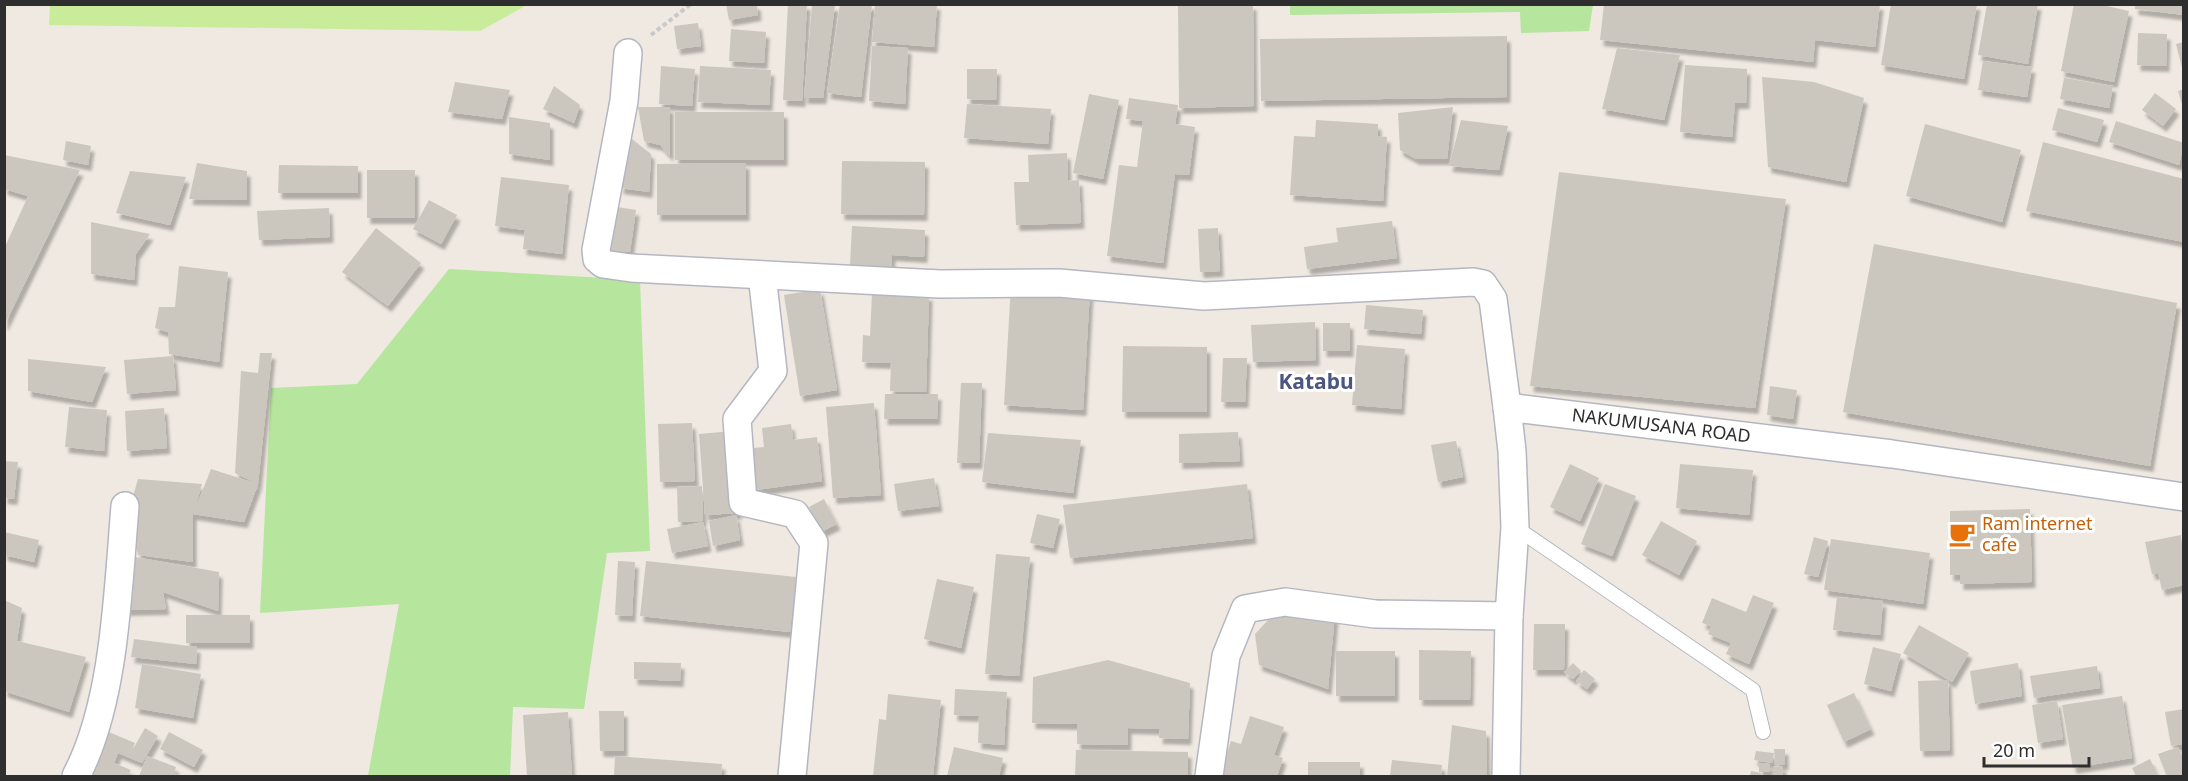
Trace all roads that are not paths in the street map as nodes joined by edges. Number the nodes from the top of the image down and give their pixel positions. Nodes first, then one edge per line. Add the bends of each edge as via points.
1 (628, 52) road end
2 (762, 275) junction
3 (1507, 406) junction
4 (2184, 497) edge
5 (125, 506) dead end
6 (1515, 527) junction
7 (1509, 616) junction
8 (1763, 732) dead end
9 (76, 777) edge
10 (792, 777) edge
11 (1209, 777) edge
12 (1506, 777) edge

1 - 2 street via 624,101 597,259 603,264 631,268
2 - 3 street via 940,284 1059,283 1204,296 1473,282 1483,284 1493,299
2 - 10 street via 773,371 737,419 743,502 795,514 814,543
3 - 4 street, NAKUMUSANA ROAD via 1892,454
3 - 6 street
5 - 9 street via 116,615 99,721
6 - 7 street
6 - 8 lane via 1753,690
7 - 11 street via 1375,614 1285,602 1245,609 1226,656
7 - 12 street

